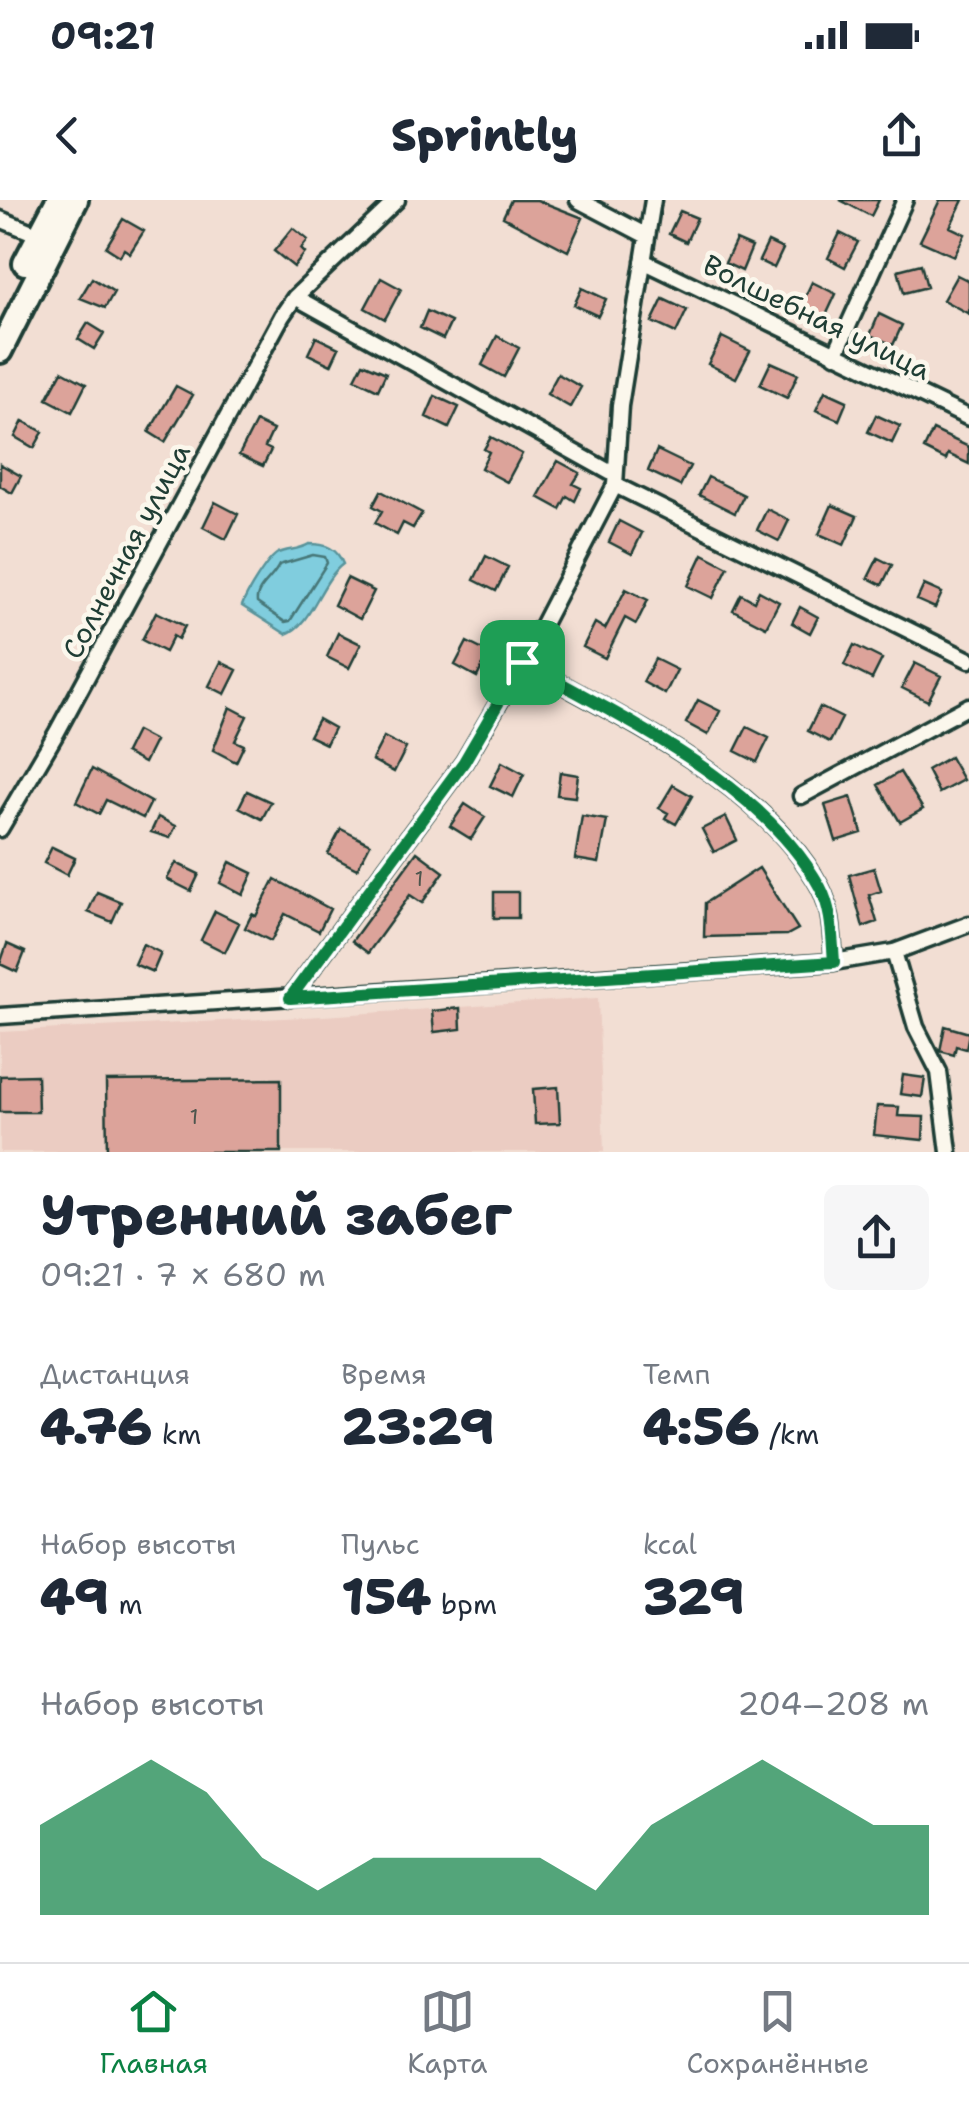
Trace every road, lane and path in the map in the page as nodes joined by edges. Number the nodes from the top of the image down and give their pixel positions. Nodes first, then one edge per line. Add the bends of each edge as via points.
1 (58, 200) edge
2 (76, 200) edge
3 (397, 200) edge
4 (578, 200) edge
5 (653, 200) edge
6 (905, 200) edge
7 (0, 219) edge
8 (647, 236) junction
9 (46, 238) junction
10 (643, 261) junction
11 (295, 297) junction
12 (0, 316) edge
13 (0, 350) edge
14 (835, 355) junction
15 (969, 418) edge
16 (615, 480) junction
17 (969, 660) edge
18 (522, 662) junction
19 (969, 706) edge
20 (801, 796) dead end
21 (0, 829) edge
22 (969, 924) edge
23 (894, 952) junction
24 (834, 962) junction
25 (290, 998) junction
26 (0, 1016) edge
27 (949, 1152) edge

1 - 9 main road
2 - 9 main road
3 - 11 street, Солнечная улица
4 - 8 street
5 - 8 street
6 - 14 street
7 - 9 street
8 - 10 street
9 - 12 main road
9 - 13 main road
10 - 14 street, Волшебная улица
10 - 16 street
11 - 16 street
11 - 21 street, Солнечная улица
14 - 15 street, Волшебная улица
16 - 17 street
16 - 18 street
18 - 24 street via 737,792 788,841 821,889
18 - 25 street via 464,762
19 - 20 street
22 - 23 street
23 - 24 street
23 - 27 street via 916,1027 939,1072
24 - 25 street
25 - 26 street

